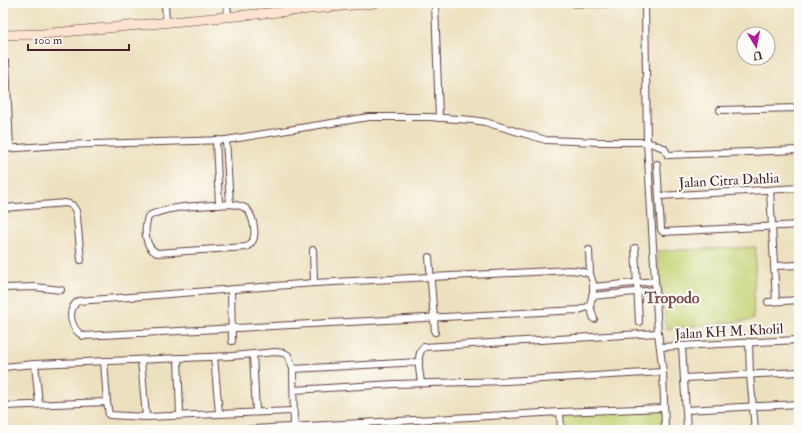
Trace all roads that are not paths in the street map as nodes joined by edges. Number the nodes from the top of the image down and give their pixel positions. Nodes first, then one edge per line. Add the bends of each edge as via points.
1 (165, 3) edge
2 (227, 3) edge
3 (375, 3) edge
4 (435, 3) edge
5 (575, 3) edge
6 (609, 3) edge
7 (645, 3) edge
8 (228, 16) junction
9 (166, 23) junction
10 (3, 35) edge
11 (6, 63) dead end
12 (799, 108) edge
13 (720, 110) dead end
14 (439, 118) junction
15 (216, 140) junction
16 (226, 140) junction
17 (647, 142) junction
18 (10, 148) junction
19 (3, 149) edge
20 (799, 150) edge
21 (668, 155) junction
22 (648, 164) junction
23 (657, 164) junction
24 (799, 188) edge
25 (770, 190) junction
26 (660, 196) junction
27 (230, 204) junction
28 (218, 205) junction
29 (3, 208) edge
30 (799, 225) edge
31 (773, 226) junction
32 (635, 248) dead end
33 (313, 250) dead end
34 (589, 250) dead end
35 (430, 257) dead end
36 (81, 260) dead end
37 (799, 264) edge
38 (774, 266) junction
39 (590, 274) junction
40 (430, 277) junction
41 (655, 281) junction
42 (314, 283) junction
43 (636, 283) junction
44 (593, 286) junction
45 (3, 288) edge
46 (61, 290) dead end
47 (231, 290) junction
48 (656, 290) junction
49 (637, 292) junction
50 (592, 296) junction
51 (799, 300) edge
52 (776, 301) junction
53 (768, 302) dead end
54 (590, 306) junction
55 (434, 319) junction
56 (594, 319) dead end
57 (639, 322) dead end
58 (232, 329) junction
59 (435, 332) dead end
60 (658, 333) junction
61 (799, 340) edge
62 (232, 342) dead end
63 (749, 342) junction
64 (682, 346) junction
65 (660, 347) junction
66 (253, 354) junction
67 (214, 356) junction
68 (178, 358) junction
69 (141, 360) junction
70 (104, 362) junction
71 (419, 362) junction
72 (35, 364) junction
73 (3, 367) edge
74 (293, 369) junction
75 (663, 372) junction
76 (799, 372) edge
77 (750, 375) junction
78 (684, 378) junction
79 (421, 383) junction
80 (294, 390) junction
81 (107, 402) junction
82 (39, 404) junction
83 (799, 404) edge
84 (3, 406) edge
85 (752, 407) junction
86 (664, 408) junction
87 (686, 410) junction
88 (293, 411) junction
89 (256, 412) junction
90 (560, 412) junction
91 (219, 413) junction
92 (180, 415) junction
93 (146, 417) junction
94 (294, 427) junction
95 (237, 430) edge
96 (561, 430) edge
97 (665, 430) edge
98 (687, 430) edge
99 (755, 430) edge

1 - 9 street
2 - 8 street
3 - 8 street
4 - 14 street
5 - 6 street
7 - 17 street
8 - 9 street
9 - 10 street
11 - 18 street
12 - 13 street
14 - 16 street via 369,117
14 - 17 street via 490,123 546,140
15 - 16 street
15 - 18 street
15 - 28 street
16 - 27 street
17 - 21 street via 664,148
17 - 22 street
18 - 19 street
20 - 21 street
21 - 23 street
22 - 23 street
22 - 41 street
23 - 26 street
24 - 25 street, Jalan Citra Dahlia
25 - 26 street, Jalan Citra Dahlia
25 - 31 street
26 - 31 street via 663,232
27 - 28 street
27 - 28 street via 244,207 252,218 254,238 246,247 157,253 149,248 146,227 148,217 152,213
29 - 36 street via 66,203 72,205 77,218
30 - 31 street
31 - 38 street
32 - 43 street
33 - 42 street
34 - 39 street
35 - 40 street
37 - 38 street
38 - 52 street
39 - 40 street via 570,270
39 - 44 street
40 - 42 street
40 - 55 street
41 - 43 street
41 - 48 street
42 - 47 street
43 - 44 street
43 - 49 street
44 - 50 street
45 - 46 street via 35,287
47 - 58 street
47 - 58 street via 78,301 74,304 70,316 74,327 83,336
48 - 49 street
48 - 60 street
49 - 50 street
49 - 57 street
50 - 54 street
51 - 52 street
52 - 53 street
54 - 55 street via 579,310
54 - 56 street
55 - 58 street
55 - 59 street
58 - 62 street
60 - 65 street
60 - 71 street via 428,347 422,350
61 - 63 street, Jalan KH M. Kholil
63 - 64 street, Jalan KH M. Kholil
63 - 77 street
64 - 65 street, Jalan KH M. Kholil
64 - 78 street
65 - 75 street
66 - 67 street
66 - 74 street via 284,353 288,355
66 - 89 street
67 - 68 street
67 - 91 street
68 - 69 street
68 - 92 street
69 - 70 street
69 - 93 street
70 - 72 street
70 - 81 street
71 - 74 street
71 - 79 street
72 - 73 street
72 - 82 street
74 - 80 street
75 - 79 street
75 - 86 street
76 - 77 street
77 - 78 street
77 - 85 street
78 - 87 street
79 - 80 street
80 - 88 street
81 - 82 street
81 - 93 street via 110,416
82 - 84 street
83 - 85 street
85 - 87 street
85 - 99 street
86 - 90 street
86 - 97 street
87 - 98 street
88 - 89 street
88 - 94 street
89 - 91 street
90 - 94 street
90 - 96 street
91 - 92 street
92 - 93 street
94 - 95 street

